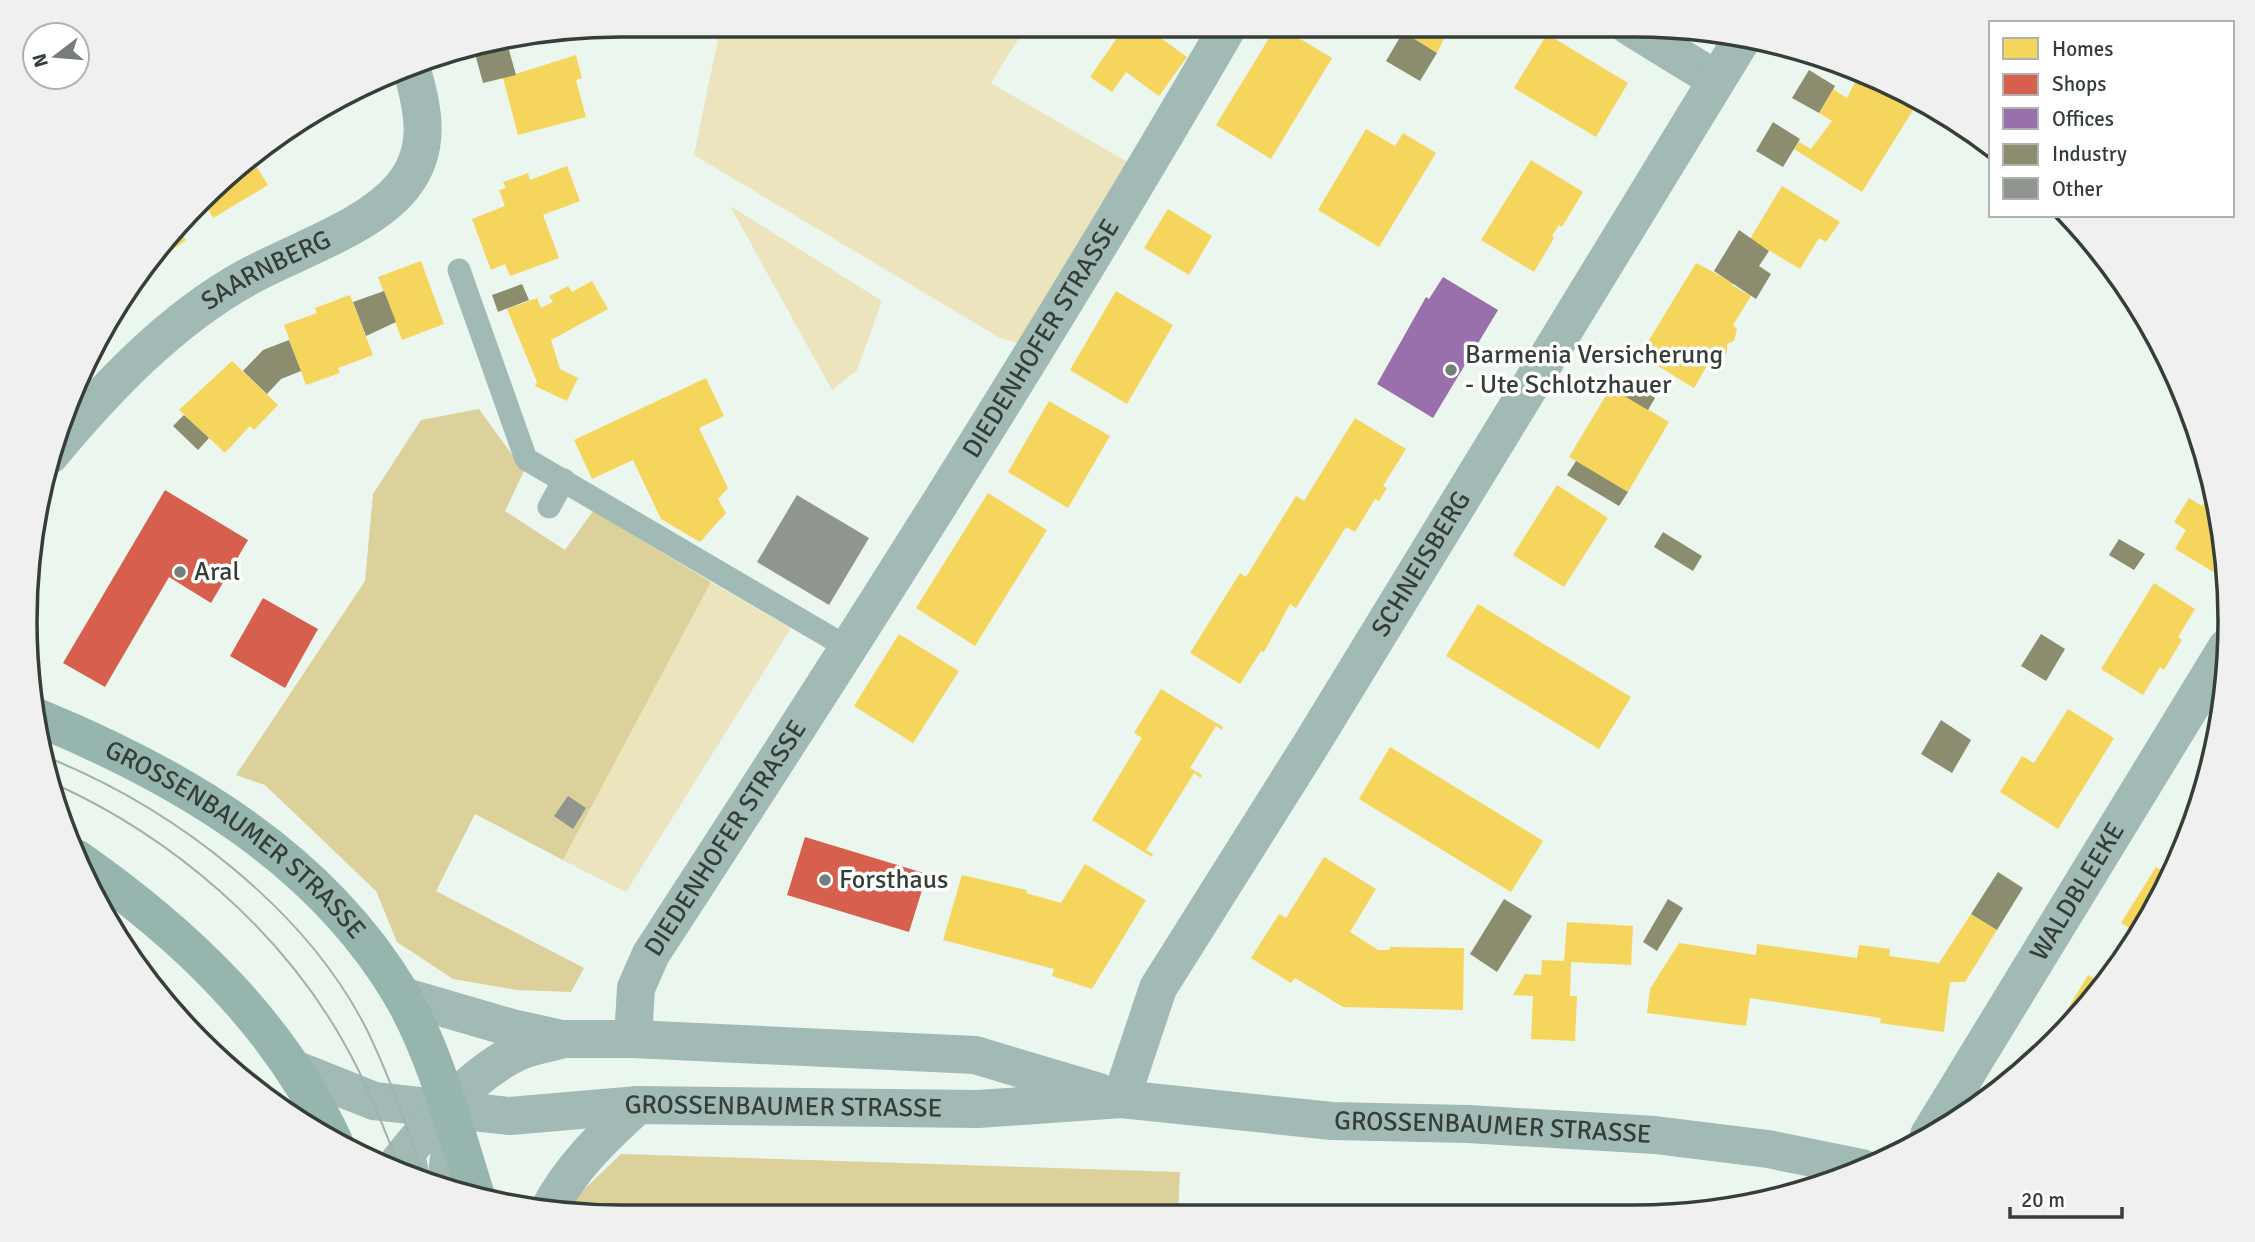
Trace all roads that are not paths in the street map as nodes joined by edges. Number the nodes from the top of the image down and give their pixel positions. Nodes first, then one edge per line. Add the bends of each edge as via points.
1 (1222, 37) edge
2 (1647, 37) edge
3 (1737, 46) edge
4 (414, 75) edge
5 (1715, 79) junction
6 (459, 270) dead end
7 (68, 435) edge
8 (564, 480) junction
9 (549, 507) dead end
10 (850, 649) junction
11 (2216, 664) edge
12 (46, 721) edge
13 (93, 870) edge
14 (402, 996) junction
15 (562, 1039) junction
16 (633, 1039) junction
17 (294, 1069) junction
18 (1121, 1099) junction
19 (638, 1105) junction
20 (448, 1107) junction
21 (1939, 1119) edge
22 (320, 1122) edge
23 (409, 1163) edge
24 (1847, 1165) edge
25 (439, 1176) edge
26 (473, 1186) edge
27 (553, 1201) edge

1 - 10 street, DIEDENHOFER STRASSE
2 - 5 street
3 - 5 street, SCHNEISBERG
4 - 7 street, SAARNBERG via 424,112 424,140 403,186 383,206 244,279 172,331
5 - 18 street, SCHNEISBERG via 1554,350 1158,988
6 - 8 lane via 526,458
8 - 9 lane
8 - 10 lane
10 - 16 street, DIEDENHOFER STRASSE via 651,954 636,988
11 - 21 street, WALDBLEEKE
12 - 14 main road, GROSSENBAUMER STRASSE via 120,753 256,834 312,880 353,926
13 - 17 main road via 194,950
14 - 15 street, GROSSENBAUMER STRASSE
14 - 20 main road, GROSSENBAUMER STRASSE
15 - 16 street, GROSSENBAUMER STRASSE
15 - 20 street, GROSSENBAUMER STRASSE via 518,1052 490,1069
16 - 18 street, GROSSENBAUMER STRASSE via 975,1055
17 - 20 street, GROSSENBAUMER STRASSE via 374,1101
17 - 22 main road
18 - 19 street, GROSSENBAUMER STRASSE via 978,1109
18 - 24 street, GROSSENBAUMER STRASSE via 1332,1121 1655,1135 1768,1149
19 - 20 street, GROSSENBAUMER STRASSE via 510,1116
19 - 27 street via 588,1151
20 - 23 street, GROSSENBAUMER STRASSE
20 - 25 lane
20 - 26 main road, GROSSENBAUMER STRASSE

